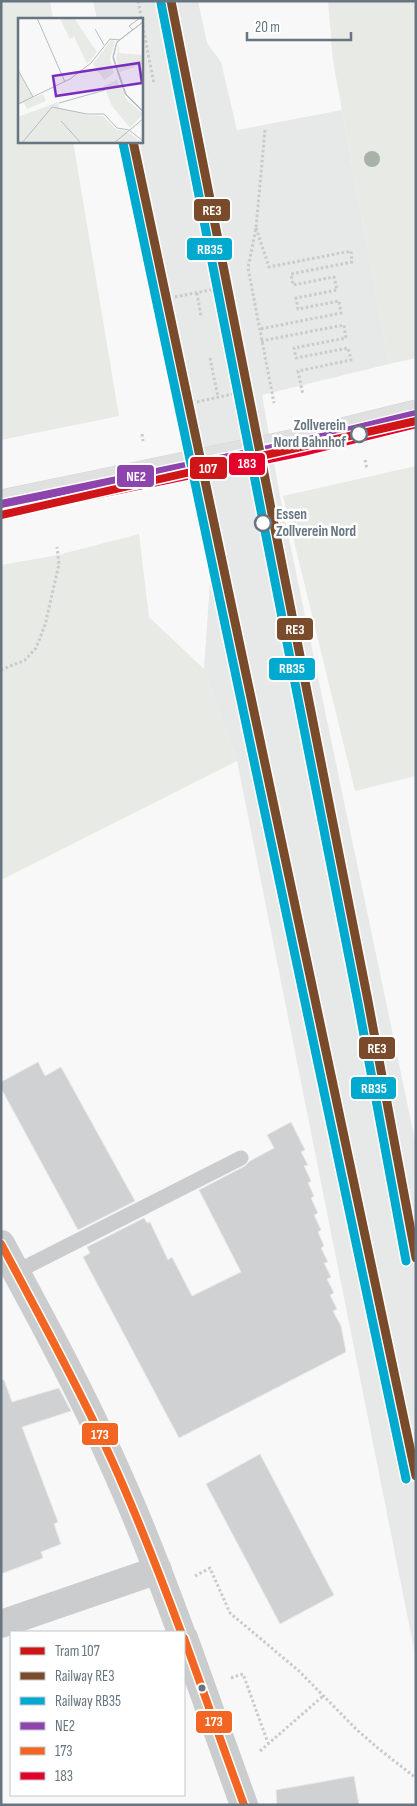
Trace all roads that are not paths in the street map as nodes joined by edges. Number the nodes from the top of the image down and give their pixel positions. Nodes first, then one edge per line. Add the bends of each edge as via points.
1 (416, 414) edge
2 (1, 504) edge
3 (241, 1158) dead end
4 (1, 1244) edge
5 (16, 1272) junction
6 (158, 1570) junction
7 (1, 1624) edge
8 (181, 1631) edge
9 (185, 1641) edge
10 (244, 1805) edge

1 - 2 main road via 282,446
3 - 5 lane
4 - 5 street
5 - 6 street via 116,1470
6 - 7 street
6 - 8 street
9 - 10 street

